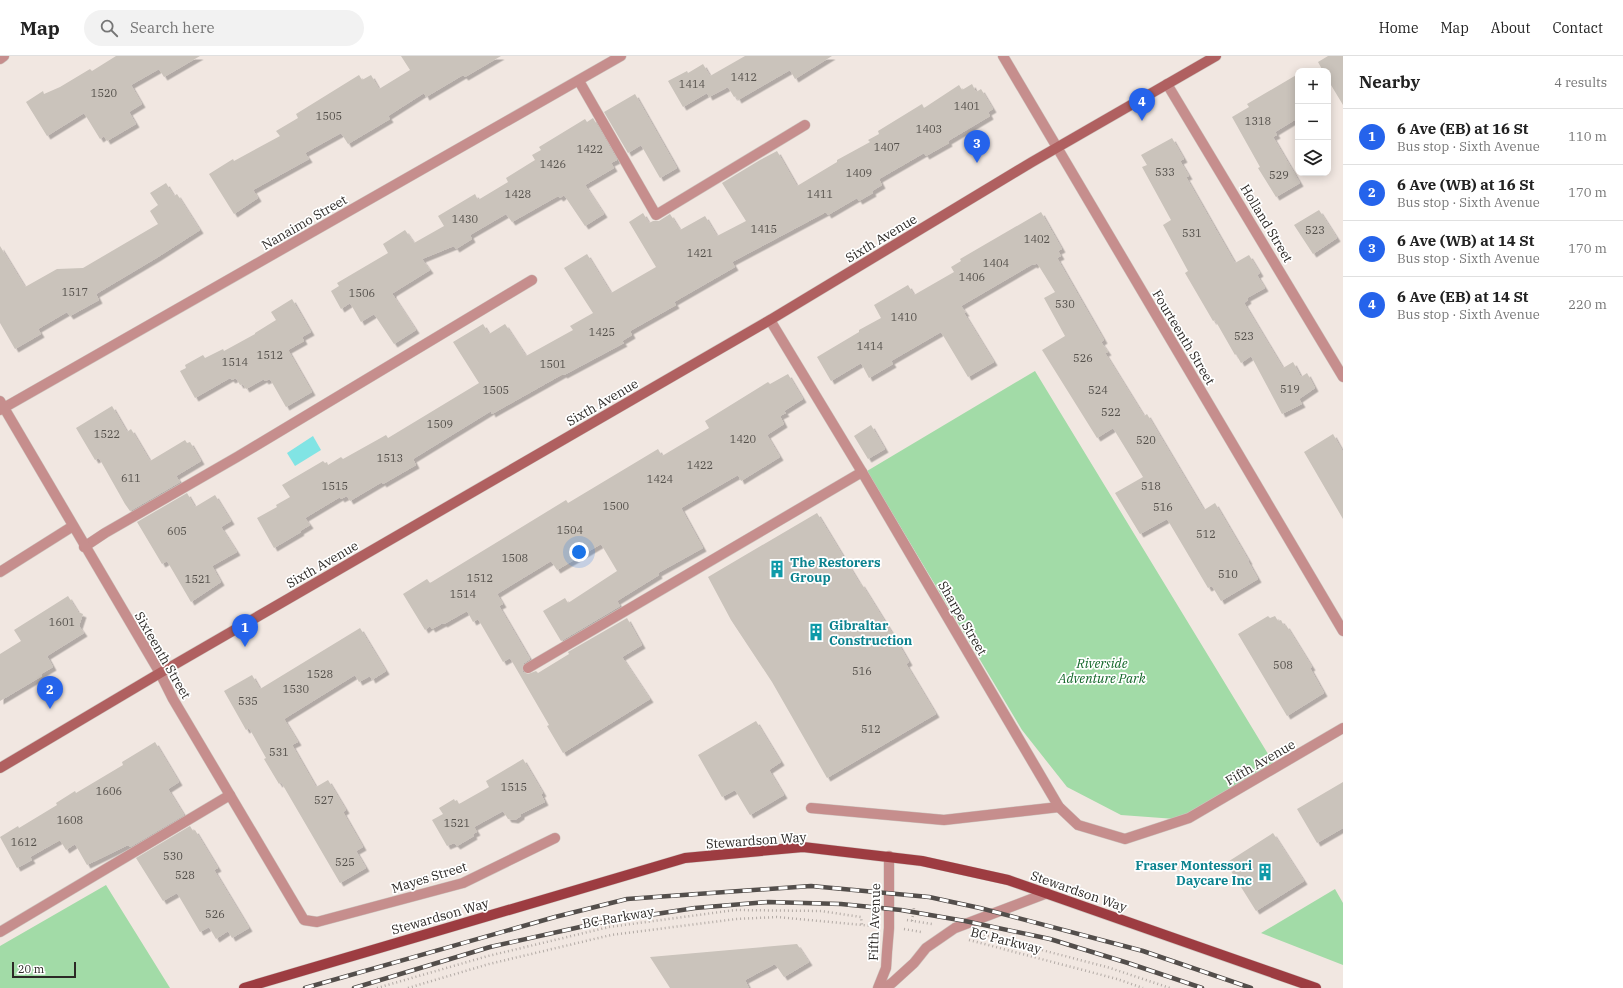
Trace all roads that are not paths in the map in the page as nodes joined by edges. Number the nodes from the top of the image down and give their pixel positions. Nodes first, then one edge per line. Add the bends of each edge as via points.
1 (4, 56) edge
2 (621, 56) edge
3 (1003, 56) edge
4 (1216, 56) edge
5 (0, 59) edge
6 (579, 81) junction
7 (1167, 84) junction
8 (805, 125) dead end
9 (1057, 147) junction
10 (532, 280) dead end
11 (770, 320) junction
12 (1343, 377) edge
13 (1, 407) edge
14 (862, 472) junction
15 (73, 526) junction
16 (84, 547) junction
17 (0, 572) edge
18 (1343, 631) edge
19 (528, 668) dead end
20 (160, 673) junction
21 (1343, 728) edge
22 (0, 768) edge
23 (230, 795) junction
24 (1059, 807) junction
25 (811, 808) dead end
26 (1189, 818) joint
27 (555, 838) dead end
28 (889, 856) junction
29 (1047, 893) junction
30 (304, 920) joint
31 (0, 932) edge
32 (244, 988) edge
33 (878, 988) edge
34 (884, 988) edge
35 (1316, 988) edge

1 - 5 street
2 - 6 street, Nanaimo Street
3 - 9 street, Fourteenth Street
4 - 7 street, Sixth Avenue
6 - 8 street via 656,215
6 - 13 street, Nanaimo Street
7 - 9 street, Sixth Avenue
7 - 12 street, Holland Street
9 - 11 street, Sixth Avenue
9 - 18 street, Fourteenth Street
10 - 16 street
11 - 14 street, Sharpe Street
11 - 20 street, Sixth Avenue
13 - 15 street, Sixteenth Street
14 - 19 street
14 - 24 street, Sharpe Street
15 - 16 street, Sixteenth Street
15 - 17 street
16 - 20 street, Sixteenth Street
20 - 22 street, Sixth Avenue
20 - 23 street, Sixteenth Street
21 - 26 street, Fifth Avenue
23 - 30 street, Sixteenth Street
23 - 31 street
24 - 25 street via 944,820
24 - 26 street, Sharpe Street via 1078,825 1125,838
27 - 30 street, Mayes Street via 463,883 317,922
28 - 29 main road, Stewardson Way via 1008,880
28 - 32 main road, Stewardson Way via 803,847 685,858
28 - 33 street, Fifth Avenue via 886,968
29 - 34 street via 955,928 926,948 909,968
29 - 35 main road, Stewardson Way

